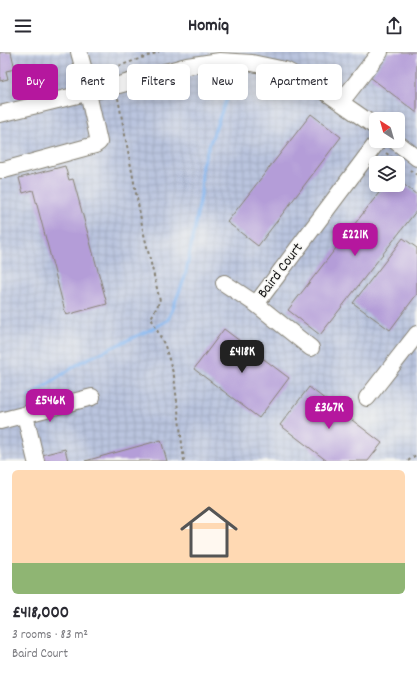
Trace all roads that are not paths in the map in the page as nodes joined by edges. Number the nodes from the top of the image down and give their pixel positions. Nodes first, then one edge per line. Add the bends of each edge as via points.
1 (79, 52) edge
2 (380, 52) edge
3 (82, 64) edge
4 (119, 92) edge
5 (66, 98) edge
6 (90, 100) edge
7 (341, 102) junction
8 (0, 114) edge
9 (369, 122) edge
10 (373, 148) edge
11 (404, 148) edge
12 (417, 158) edge
13 (0, 170) edge
14 (224, 283) dead end
15 (256, 304) junction
16 (417, 334) edge
17 (311, 348) dead end
18 (92, 397) dead end
19 (367, 398) dead end
20 (25, 416) junction
21 (0, 421) edge
22 (36, 461) edge

1 - 3 street
2 - 7 street
4 - 7 street via 187,66 220,61 252,63 285,70
5 - 8 street
6 - 13 street via 99,142
7 - 9 street
10 - 15 street, Baird Court
11 - 12 street
14 - 15 street
15 - 17 street
16 - 19 street
18 - 20 street
20 - 21 street
20 - 22 street

